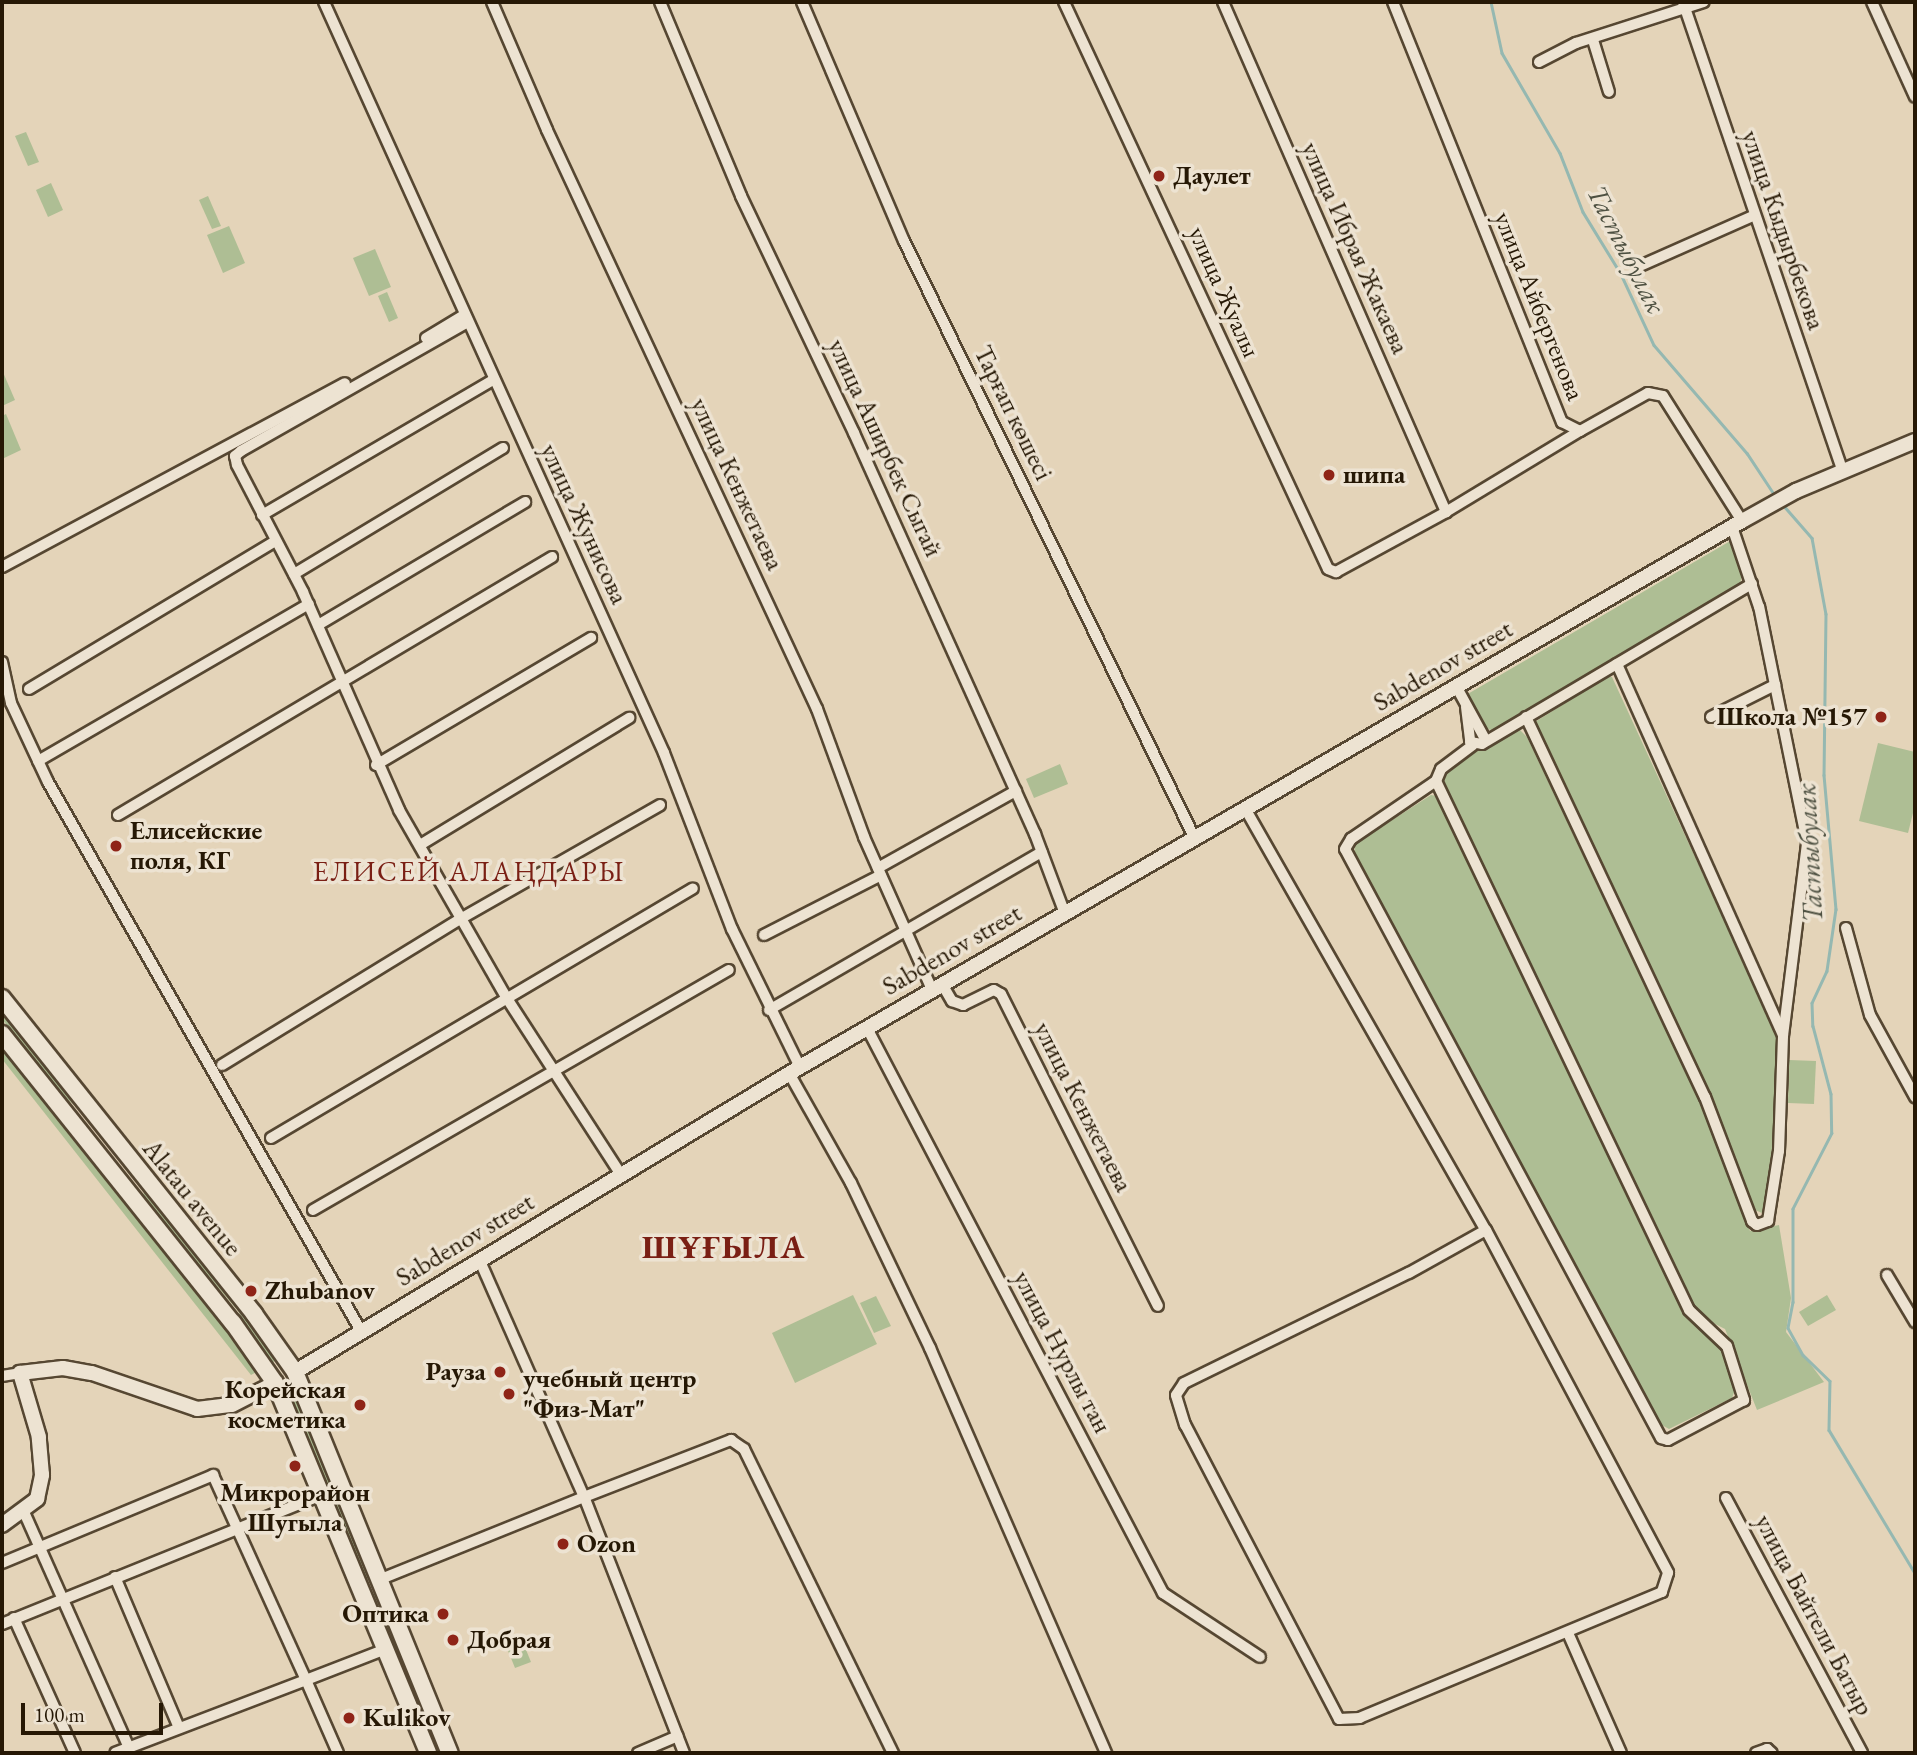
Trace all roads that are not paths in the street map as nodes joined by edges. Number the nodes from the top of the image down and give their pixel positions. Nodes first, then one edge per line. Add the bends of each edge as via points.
1 (324, 2) edge
2 (492, 2) edge
3 (660, 2) edge
4 (803, 2) edge
5 (1065, 2) edge
6 (1223, 2) edge
7 (1393, 2) edge
8 (1704, 2) edge
9 (1872, 2) edge
10 (1685, 6) edge
11 (1593, 40) junction
12 (1539, 62) dead end
13 (1609, 92) dead end
14 (1915, 97) edge
15 (1753, 216) junction
16 (1640, 265) dead end
17 (466, 319) junction
18 (493, 380) junction
19 (1580, 431) junction
20 (1914, 445) edge
21 (503, 448) dead end
22 (1843, 471) junction
23 (525, 502) dead end
24 (1446, 512) junction
25 (262, 515) junction
26 (1737, 524) junction
27 (274, 542) junction
28 (552, 557) dead end
29 (2, 567) edge
30 (294, 574) junction
31 (1752, 584) junction
32 (309, 604) junction
33 (318, 625) junction
34 (591, 638) dead end
35 (2, 662) edge
36 (1617, 664) junction
37 (345, 684) junction
38 (1775, 685) junction
39 (1455, 686) junction
40 (29, 689) dead end
41 (1466, 707) junction
42 (1526, 717) junction
43 (1711, 717) dead end
44 (629, 718) dead end
45 (1485, 740) junction
46 (1473, 745) junction
47 (38, 761) junction
48 (376, 765) junction
49 (1436, 781) junction
50 (1016, 791) junction
51 (660, 805) dead end
52 (1245, 810) junction
53 (118, 814) dead end
54 (1195, 839) junction
55 (419, 845) junction
56 (1042, 852) junction
57 (879, 872) junction
58 (693, 888) dead end
59 (1065, 914) junction
60 (462, 918) junction
61 (1846, 928) dead end
62 (906, 932) junction
63 (764, 935) dead end
64 (729, 970) dead end
65 (937, 987) junction
66 (506, 997) junction
67 (2, 998) edge
68 (769, 1010) junction
69 (867, 1028) junction
70 (2, 1034) edge
71 (1783, 1036) junction
72 (222, 1065) dead end
73 (795, 1070) junction
74 (555, 1072) junction
75 (1915, 1097) edge
76 (271, 1138) dead end
77 (622, 1176) junction
78 (148, 1182) junction
79 (131, 1196) junction
80 (313, 1210) dead end
81 (1486, 1230) junction
82 (478, 1259) junction
83 (1887, 1275) dead end
84 (1158, 1306) dead end
85 (1915, 1322) edge
86 (361, 1331) junction
87 (295, 1372) junction
88 (20, 1373) junction
89 (2, 1376) edge
90 (275, 1383) junction
91 (322, 1495) junction
92 (584, 1497) junction
93 (1726, 1498) dead end
94 (24, 1512) junction
95 (2, 1525) edge
96 (239, 1528) junction
97 (41, 1546) junction
98 (2, 1563) edge
99 (115, 1577) junction
100 (381, 1579) junction
101 (361, 1587) junction
102 (63, 1597) junction
103 (14, 1618) junction
104 (2, 1624) edge
105 (1567, 1633) junction
106 (386, 1649) junction
107 (1260, 1657) dead end
108 (306, 1680) junction
109 (179, 1728) junction
110 (678, 1736) junction
111 (120, 1752) edge
112 (75, 1753) edge
113 (338, 1753) edge
114 (428, 1753) edge
115 (450, 1753) edge
116 (638, 1753) edge
117 (684, 1753) edge
118 (893, 1753) edge
119 (1106, 1753) edge
120 (1621, 1753) edge
121 (1756, 1753) edge
122 (1772, 1753) edge
123 (1862, 1753) edge

1 - 17 street, улица Жунисова
2 - 57 street, улица Кенжетаева via 817,709
3 - 50 street, улица Аширбек Сыгай via 741,196
4 - 54 street, Тарғап көшесі via 904,241
5 - 24 street, улица Жуалы via 1323,564 1336,572
6 - 24 street, улица Ибрая Жакаева
7 - 19 street, улица Айбергенова via 1556,412 1562,422
8 - 10 street
9 - 14 street
10 - 11 street
10 - 15 street, улица Кыдырбекова
11 - 12 street
11 - 13 street
15 - 16 street
15 - 22 street, улица Кыдырбекова
17 - 18 street, улица Жунисова
17 - 25 street via 235,456
17 - 29 street
18 - 25 street
18 - 68 street, улица Жунисова via 664,753 714,887
19 - 24 street
19 - 26 street, улица Айбергенова via 1648,393 1657,393
20 - 22 street, Sabdenov street
21 - 30 street
22 - 26 street, Sabdenov street
23 - 33 street
25 - 27 street
26 - 31 street
26 - 39 street, Sabdenov street
27 - 30 street
27 - 40 street
28 - 37 street
30 - 32 street
31 - 36 street
31 - 38 street
32 - 33 street
32 - 47 street
33 - 37 street
34 - 48 street
35 - 47 street via 11,703
36 - 42 street
36 - 71 street
37 - 48 street
37 - 53 street
38 - 43 street
38 - 71 street via 1807,842
39 - 41 street
39 - 52 street, Sabdenov street
41 - 45 street
41 - 46 street
42 - 45 street
42 - 71 street via 1705,1097 1757,1225 1772,1214
44 - 55 street
45 - 46 street
46 - 49 street via 1441,769
47 - 86 street
48 - 55 street
49 - 49 street via 1689,1310 1727,1346 1744,1400 1668,1440 1661,1438 1348,862 1345,849 1351,839
50 - 56 street, улица Аширбек Сыгай
50 - 57 street
51 - 60 street
52 - 54 street, Sabdenov street
52 - 81 street
54 - 59 street, Sabdenov street
55 - 60 street
56 - 59 street, улица Аширбек Сыгай
56 - 62 street
57 - 62 street, улица Кенжетаева
57 - 63 street
58 - 66 street
59 - 65 street, Sabdenov street
60 - 66 street
60 - 72 street
61 - 75 street via 1870,1015
62 - 65 street, улица Кенжетаева
62 - 68 street
64 - 74 street
65 - 69 street, Sabdenov street
65 - 84 street, улица Кенжетаева via 963,1005 994,990 1001,994
66 - 74 street
66 - 76 street
67 - 78 main road, Alatau avenue
68 - 73 street, улица Жунисова
69 - 73 street, Sabdenov street
69 - 107 street, улица Нурлы тан via 1163,1593
70 - 79 main road, Alatau avenue
73 - 77 street, Sabdenov street
73 - 119 street, улица Жунисова via 930,1348
74 - 77 street
74 - 80 street
77 - 82 street, Sabdenov street
78 - 79 main road
78 - 87 main road, Alatau avenue
79 - 90 main road, Alatau avenue
81 - 105 street via 1668,1573 1662,1592
81 - 105 street via 1409,1273 1184,1383 1176,1395 1177,1405 1339,1719 1360,1718
82 - 86 street, Sabdenov street
82 - 92 street
83 - 85 street
86 - 87 street, Sabdenov street
87 - 90 main road, Sabdenov street
87 - 100 main road, Alatau avenue
88 - 89 street, Sabdenov street
88 - 90 street, Sabdenov street via 63,1368 92,1373 197,1409 233,1405
88 - 94 street via 43,1459 40,1490
90 - 91 main road, Alatau avenue
91 - 96 street
91 - 101 main road, Alatau avenue
92 - 100 street
92 - 110 street
92 - 118 street via 735,1441 744,1449
93 - 123 street, улица Байтели Батыр
94 - 95 street
94 - 97 street
96 - 97 street via 213,1475
96 - 99 street
96 - 108 street
97 - 98 street
97 - 102 street
99 - 102 street
99 - 109 street
100 - 101 main road
100 - 115 main road, Alatau avenue
101 - 106 main road, Alatau avenue
102 - 103 street
102 - 111 street
103 - 104 street
103 - 112 street
105 - 120 street
106 - 108 street
106 - 114 main road, Alatau avenue
108 - 109 street
108 - 113 street
109 - 111 street
110 - 116 street
110 - 117 street
121 - 122 street via 1767,1749

